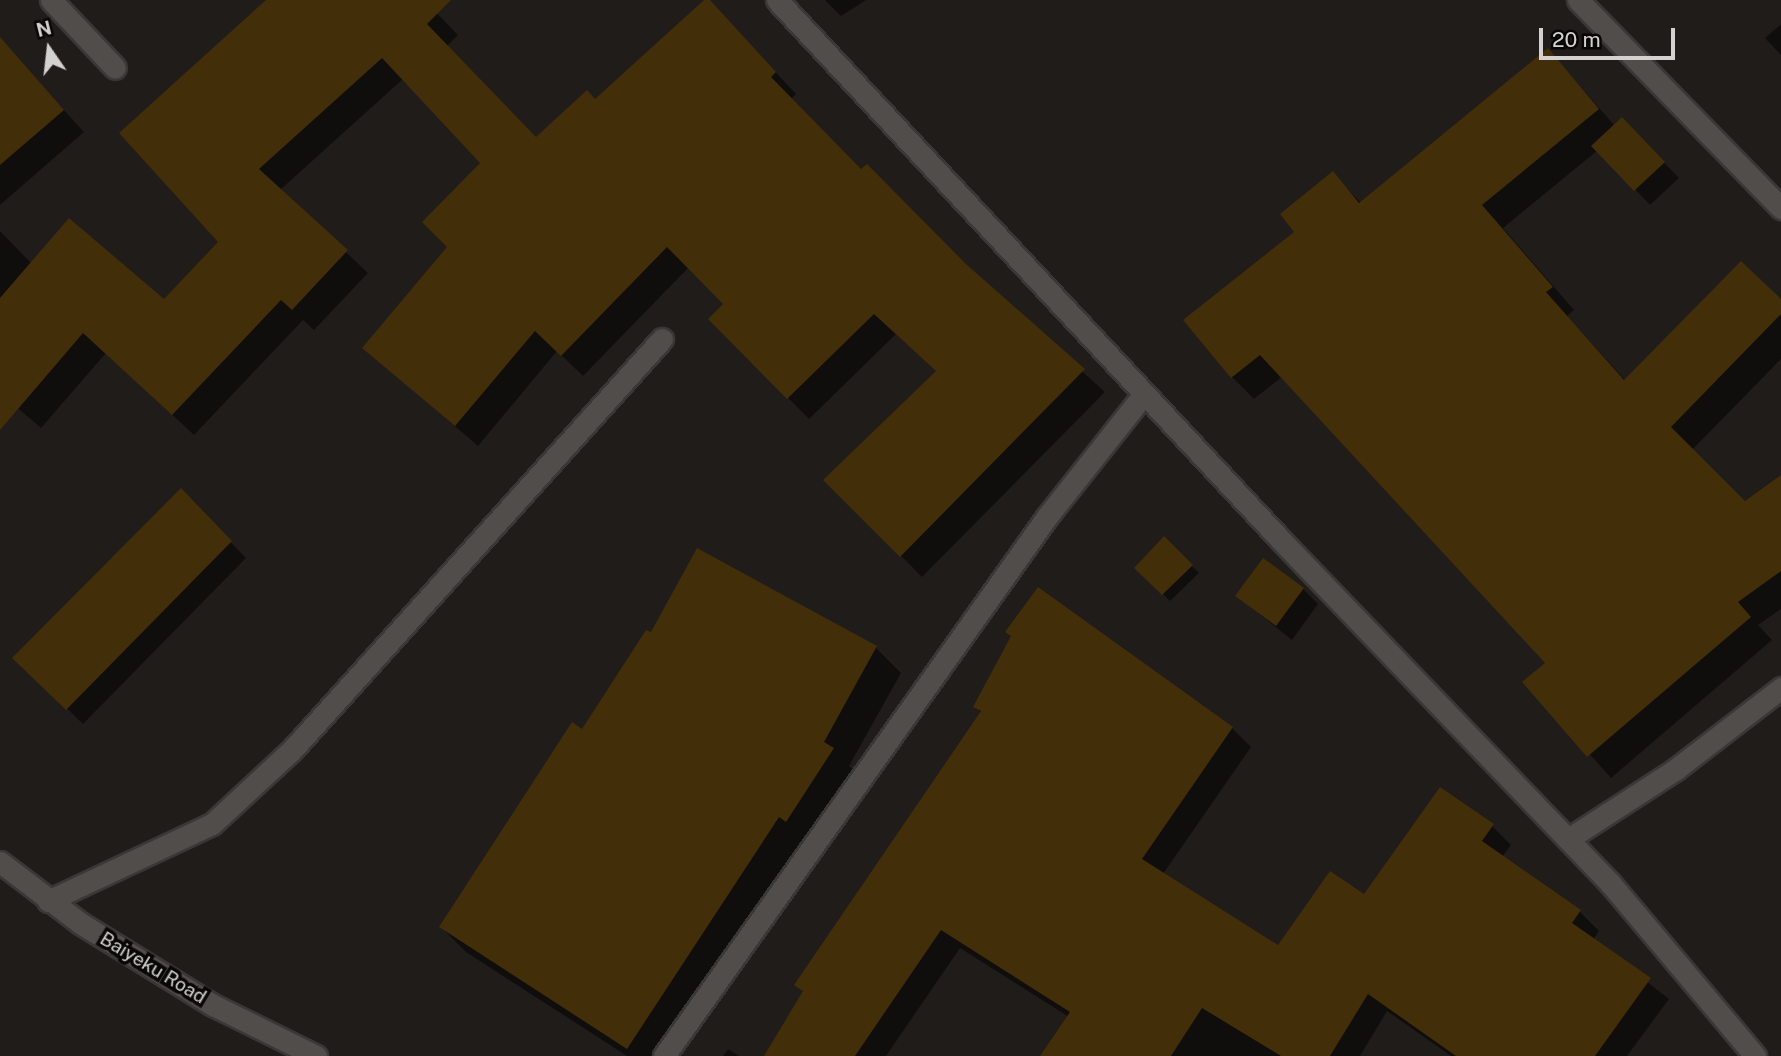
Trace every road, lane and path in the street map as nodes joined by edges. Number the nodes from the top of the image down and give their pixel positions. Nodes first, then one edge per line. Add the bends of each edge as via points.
1 (51, 0) edge
2 (777, 0) edge
3 (1578, 0) edge
4 (115, 68) dead end
5 (1781, 208) edge
6 (662, 339) dead end
7 (1144, 394) junction
8 (1781, 688) edge
9 (1567, 839) junction
10 (0, 862) edge
11 (48, 901) junction
12 (316, 1056) edge
13 (664, 1056) edge
14 (1755, 1056) edge

1 - 4 street
2 - 7 street
3 - 5 street
6 - 11 street via 327,712 232,806 212,824
7 - 9 street
7 - 13 street via 1046,518
8 - 9 street via 1676,769
9 - 14 street
10 - 11 street, Baiyeku Road
11 - 12 street, Baiyeku Road via 213,1005

